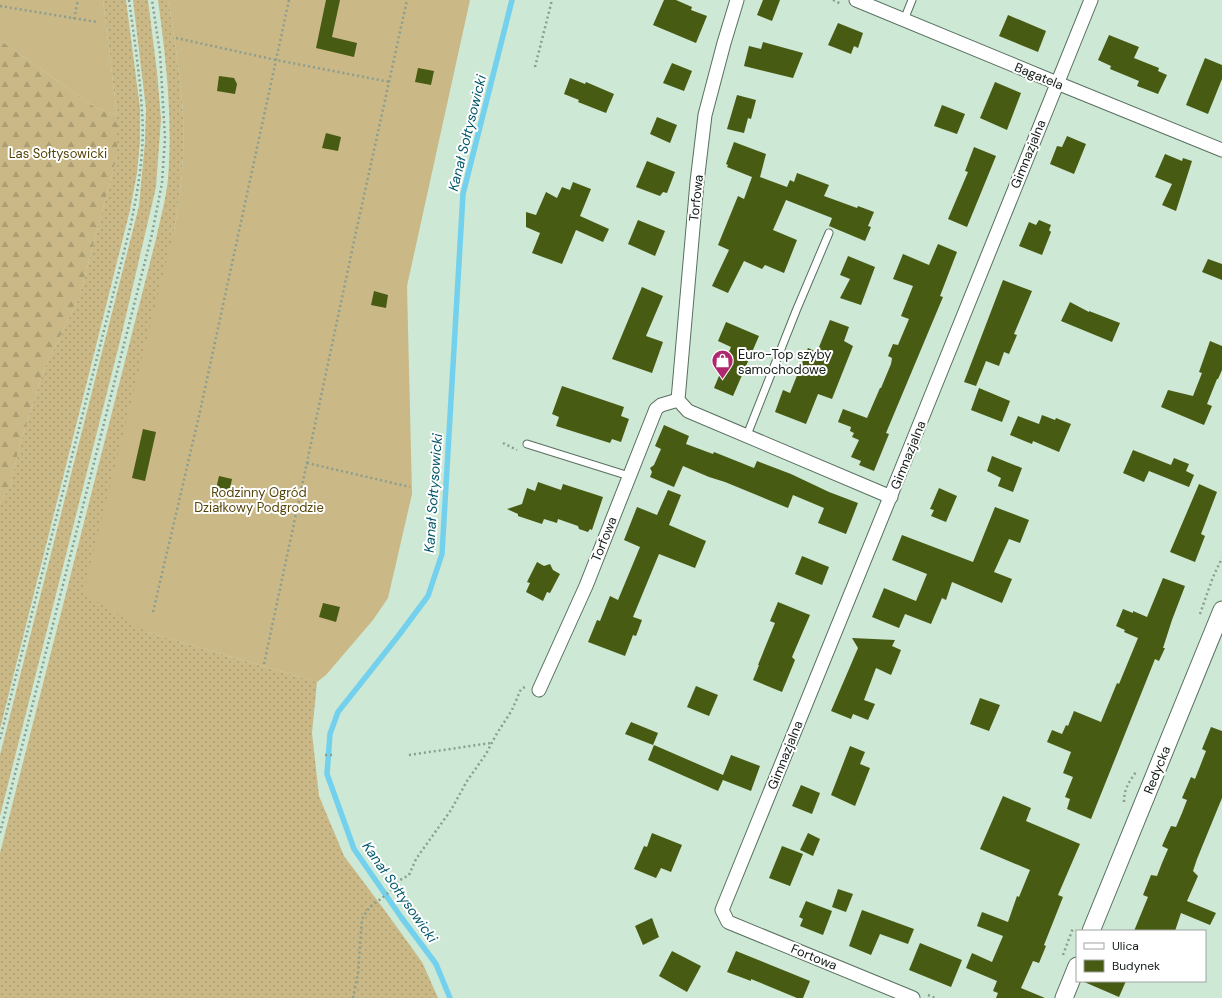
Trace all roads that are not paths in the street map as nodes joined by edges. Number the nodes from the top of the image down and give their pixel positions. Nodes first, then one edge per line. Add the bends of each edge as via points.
1 (737, 0) edge
2 (856, 0) edge
3 (912, 0) edge
4 (1091, 0) edge
5 (904, 20) junction
6 (1057, 83) junction
7 (1222, 150) edge
8 (829, 233) dead end
9 (678, 400) junction
10 (747, 435) junction
11 (527, 444) dead end
12 (629, 476) junction
13 (891, 497) junction
14 (1222, 610) edge
15 (539, 690) road end
16 (722, 910) joint
17 (1091, 930) edge
18 (1076, 968) edge
19 (913, 998) edge
20 (1064, 998) edge

1 - 9 street, Torfowa via 706,115 697,182
2 - 5 street, Bagatela
3 - 5 lane
4 - 6 street, Gimnazjalna
5 - 6 street, Bagatela
6 - 7 street, Bagatela
6 - 13 street, Gimnazjalna
8 - 10 lane
9 - 10 street via 688,411
9 - 12 street, Torfowa via 656,409
10 - 13 street
11 - 12 lane
12 - 15 street, Torfowa via 586,586
13 - 16 street, Gimnazjalna
14 - 17 street, Redycka
16 - 19 street, Fortowa via 728,922
18 - 20 street

